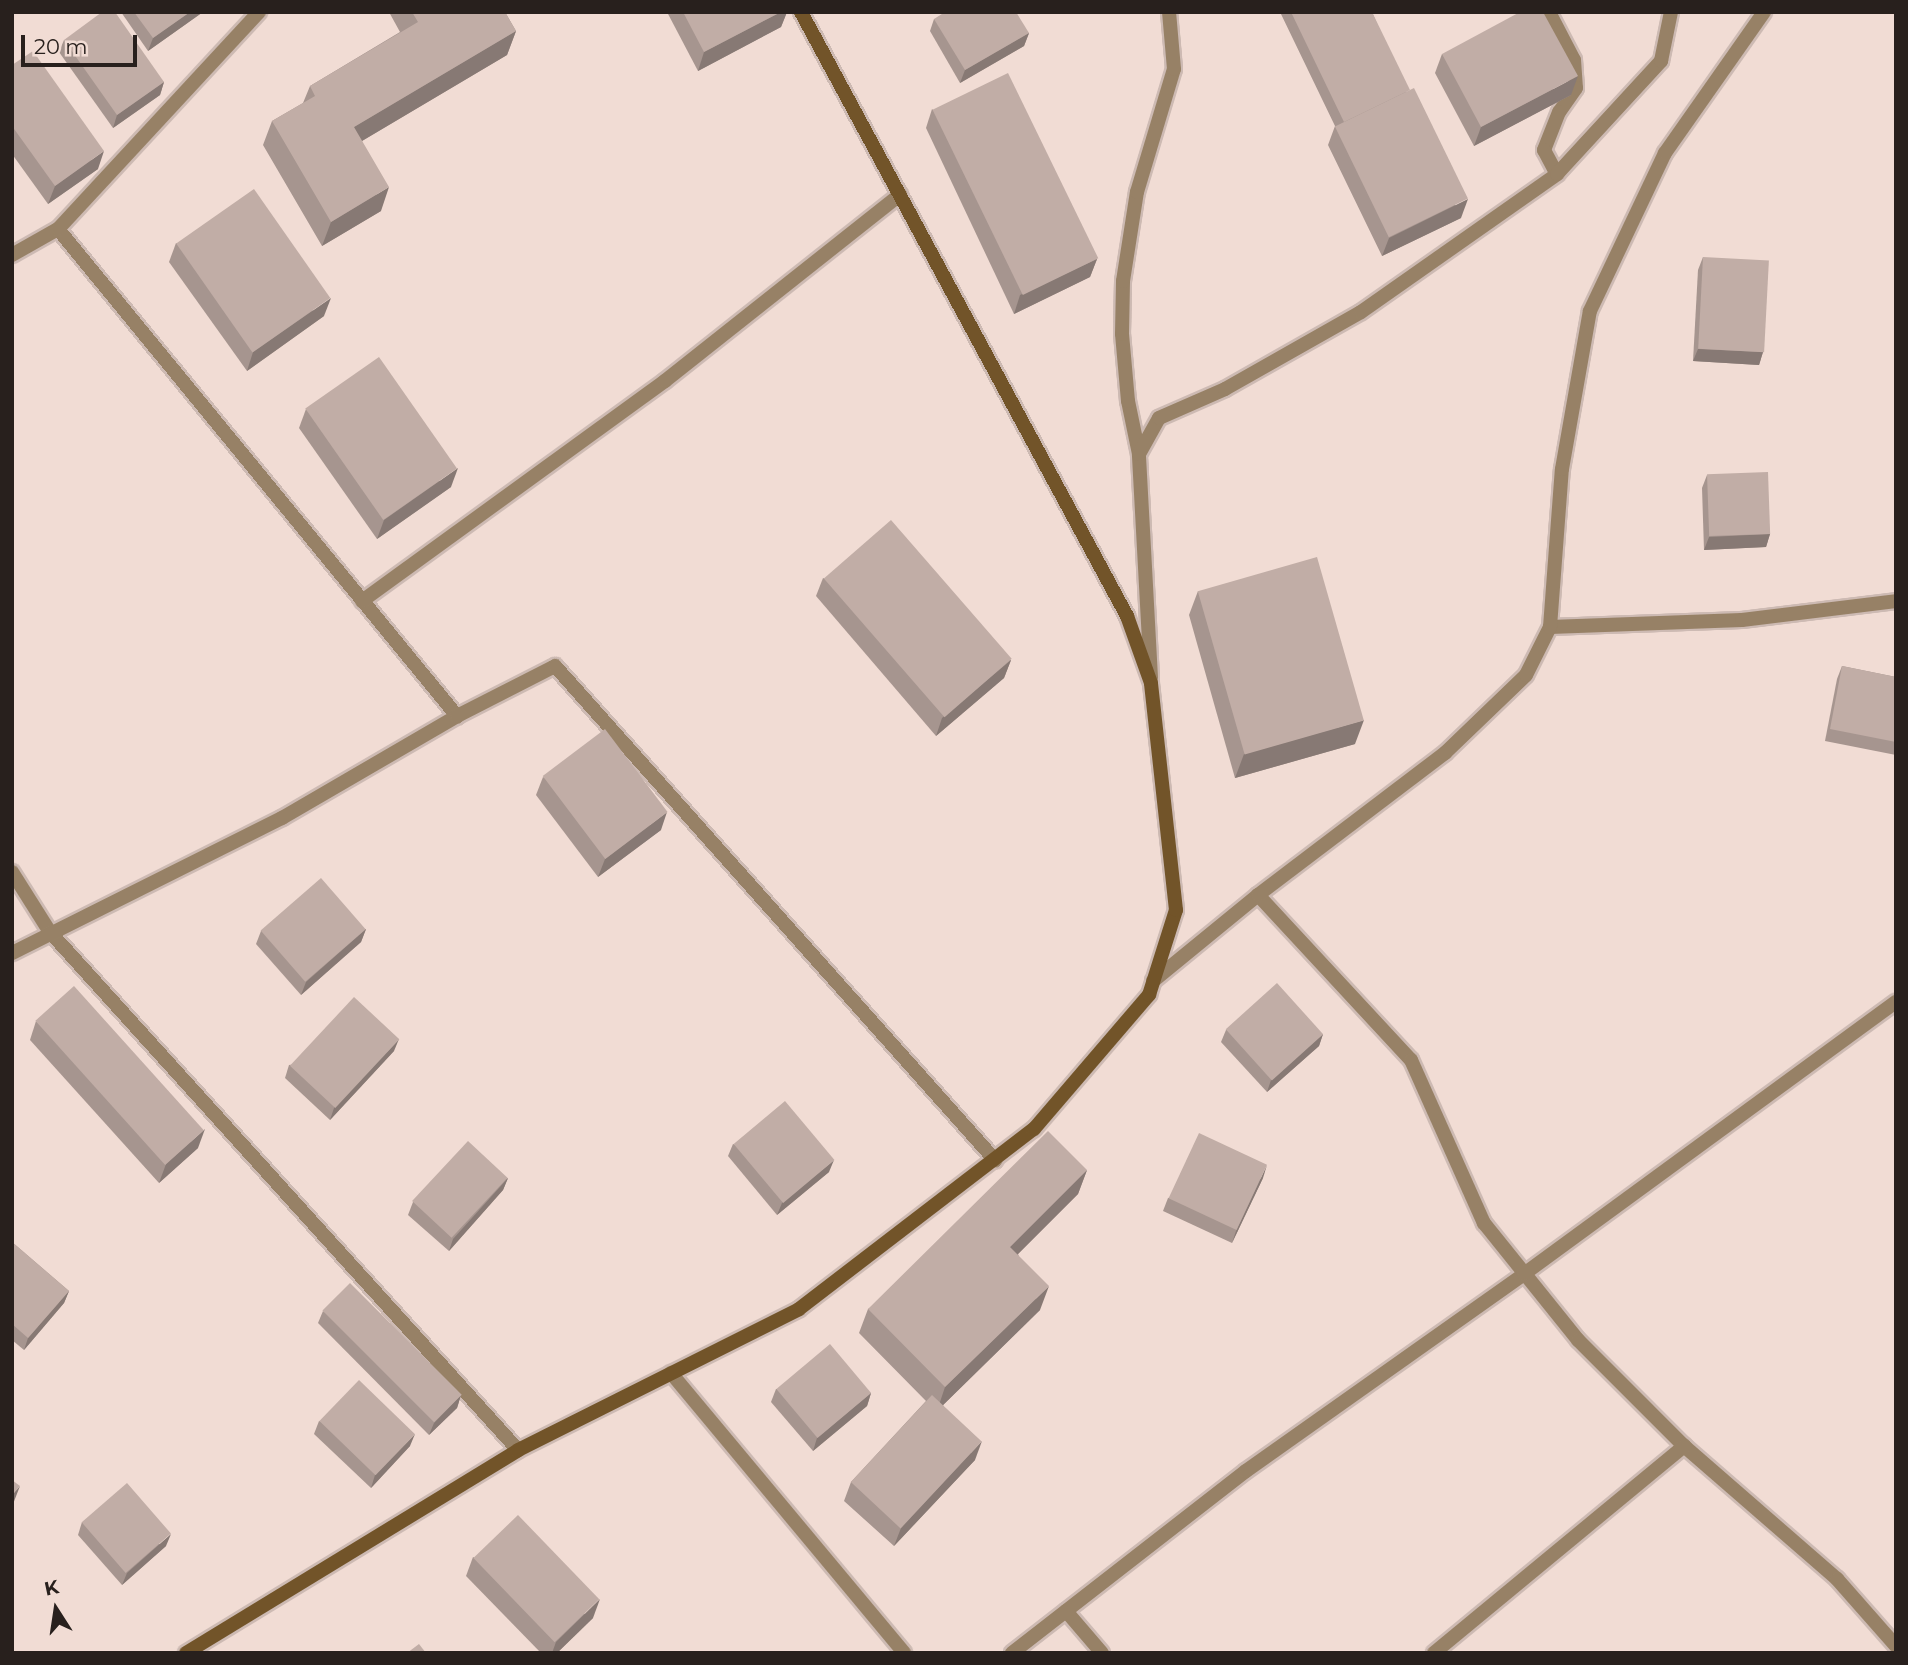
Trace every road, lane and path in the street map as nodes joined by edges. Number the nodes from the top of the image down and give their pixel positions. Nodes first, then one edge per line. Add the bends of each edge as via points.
1 (259, 12) edge
2 (801, 12) edge
3 (1169, 12) edge
4 (1549, 12) edge
5 (1671, 12) edge
6 (1764, 12) edge
7 (1557, 174) junction
8 (900, 195) junction
9 (58, 229) junction
10 (12, 255) edge
11 (1139, 454) junction
12 (362, 601) junction
13 (1896, 601) edge
14 (1550, 627) junction
15 (1151, 683) junction
16 (457, 716) junction
17 (12, 872) edge
18 (1258, 895) junction
19 (50, 932) junction
20 (12, 953) edge
21 (1153, 981) junction
22 (1896, 1002) edge
23 (995, 1160) junction
24 (1524, 1274) junction
25 (671, 1373) junction
26 (1684, 1446) junction
27 (518, 1450) junction
28 (1066, 1611) junction
29 (1896, 1646) edge
30 (186, 1653) edge
31 (904, 1653) edge
32 (1012, 1653) edge
33 (1102, 1653) edge
34 (1434, 1653) edge

1 - 9 street
2 - 8 street
3 - 11 street via 1174,69 1137,192 1124,281 1122,334
4 - 7 street via 1574,60 1576,88 1559,113 1544,150
5 - 7 street via 1661,61
6 - 14 street via 1665,153 1590,311 1562,469
7 - 11 street via 1361,312 1225,388 1159,418
8 - 12 street via 665,381
8 - 15 street via 1127,616
9 - 10 street
9 - 12 street
11 - 15 street
12 - 16 street
13 - 14 street via 1742,620
14 - 18 street via 1526,675 1445,753
15 - 21 street via 1176,910
16 - 19 street via 282,818
16 - 23 street via 555,666
17 - 19 street
18 - 21 street
18 - 24 street via 1411,1060 1484,1223
19 - 20 street
19 - 27 street
21 - 23 street via 1149,995 1034,1129
22 - 24 street
23 - 25 street via 799,1308
24 - 26 street via 1578,1340
24 - 28 street via 1246,1471
25 - 27 street
25 - 31 street
26 - 29 street via 1837,1579
26 - 34 street
27 - 30 street
28 - 32 street
28 - 33 street

